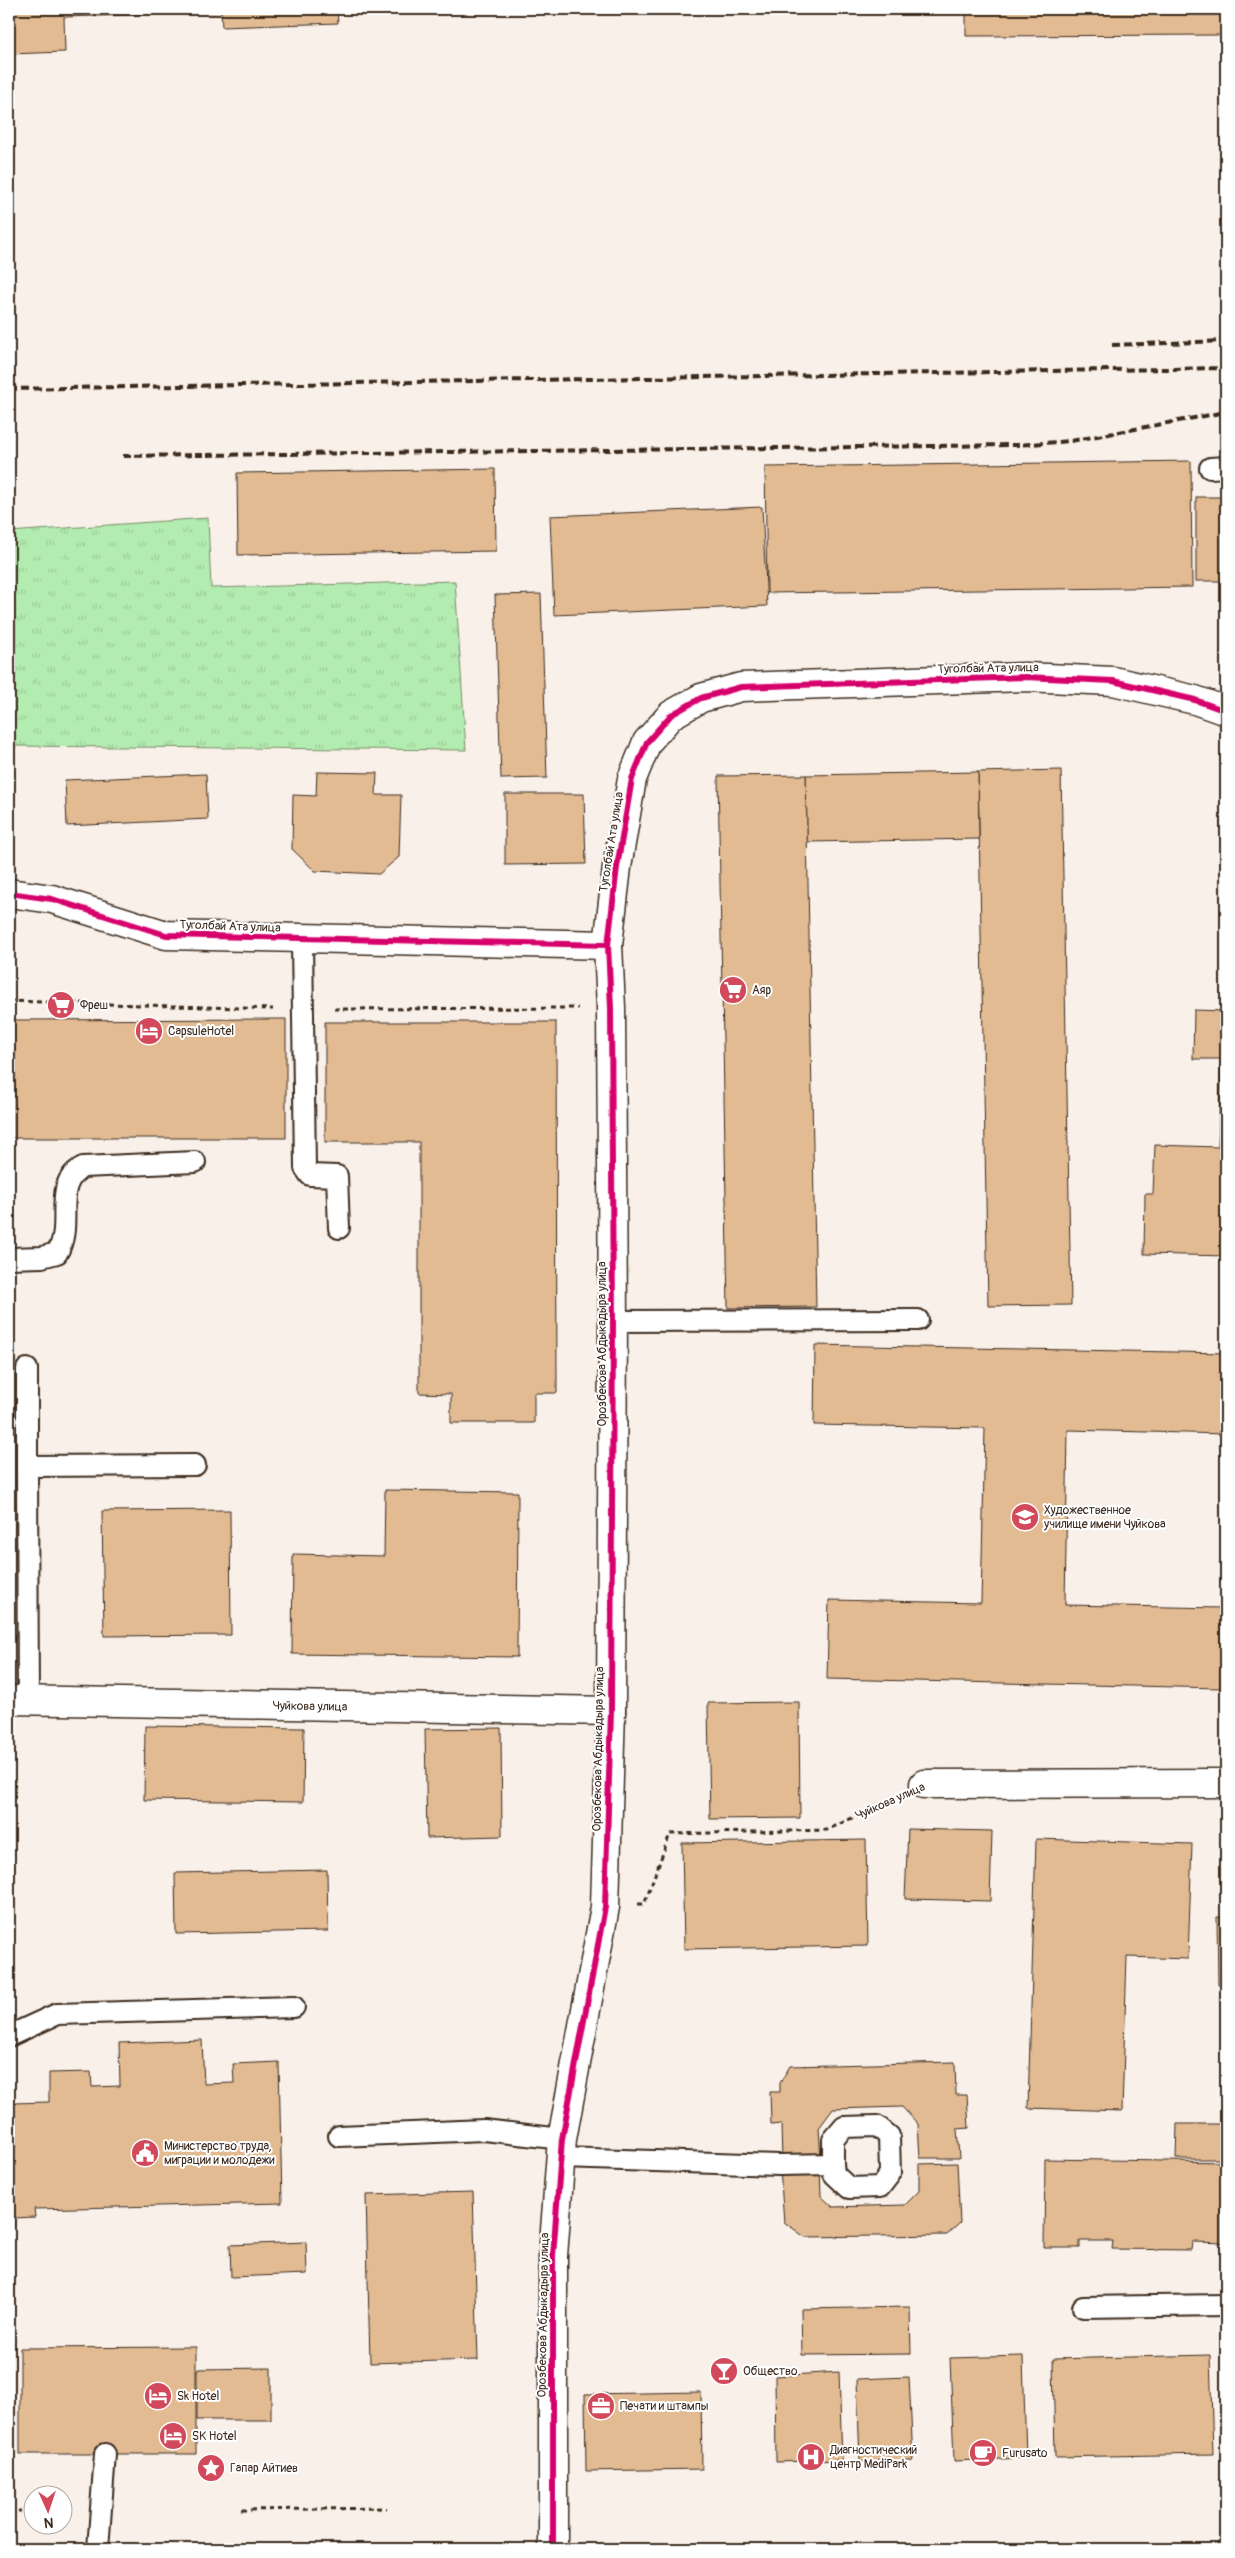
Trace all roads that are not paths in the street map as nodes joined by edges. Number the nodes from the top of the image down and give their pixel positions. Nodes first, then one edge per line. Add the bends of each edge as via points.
1 (1226, 711) edge
2 (9, 893) edge
3 (302, 940) junction
4 (608, 945) junction
5 (196, 1162) dead end
6 (339, 1228) dead end
7 (9, 1258) edge
8 (918, 1320) dead end
9 (613, 1321) junction
10 (27, 1369) dead end
11 (195, 1465) dead end
12 (28, 1466) junction
13 (18, 1700) edge
14 (611, 1711) junction
15 (1226, 1783) edge
16 (924, 1784) road end
17 (294, 2007) dead end
18 (9, 2036) edge
19 (339, 2136) dead end
20 (561, 2149) junction
21 (833, 2164) dead end
22 (1226, 2305) edge
23 (1083, 2307) dead end
24 (105, 2454) dead end
25 (98, 2549) edge
26 (553, 2549) edge

1 - 4 street, Туголбай Ата улица via 1113,681 1025,677 741,687 700,698 671,715 647,742 632,779
2 - 3 street, Туголбай Ата улица via 52,899 166,935
3 - 4 street, Туголбай Ата улица
3 - 6 lane via 304,1168 310,1175 337,1176
4 - 9 street, Орозбекова Абдыкадыра улица
5 - 7 lane via 83,1168 71,1174 66,1186 64,1241 57,1253
8 - 9 lane
9 - 14 street, Орозбекова Абдыкадыра улица
10 - 12 lane
11 - 12 lane
12 - 13 lane
13 - 14 street, Чуйкова улица
14 - 20 street, Орозбекова Абдыкадыра улица via 605,1907
15 - 16 street, Чуйкова улица
17 - 18 lane via 57,2014
19 - 20 lane via 484,2130
20 - 21 lane via 779,2165
20 - 26 street, Орозбекова Абдыкадыра улица via 553,2256
22 - 23 lane
24 - 25 lane

